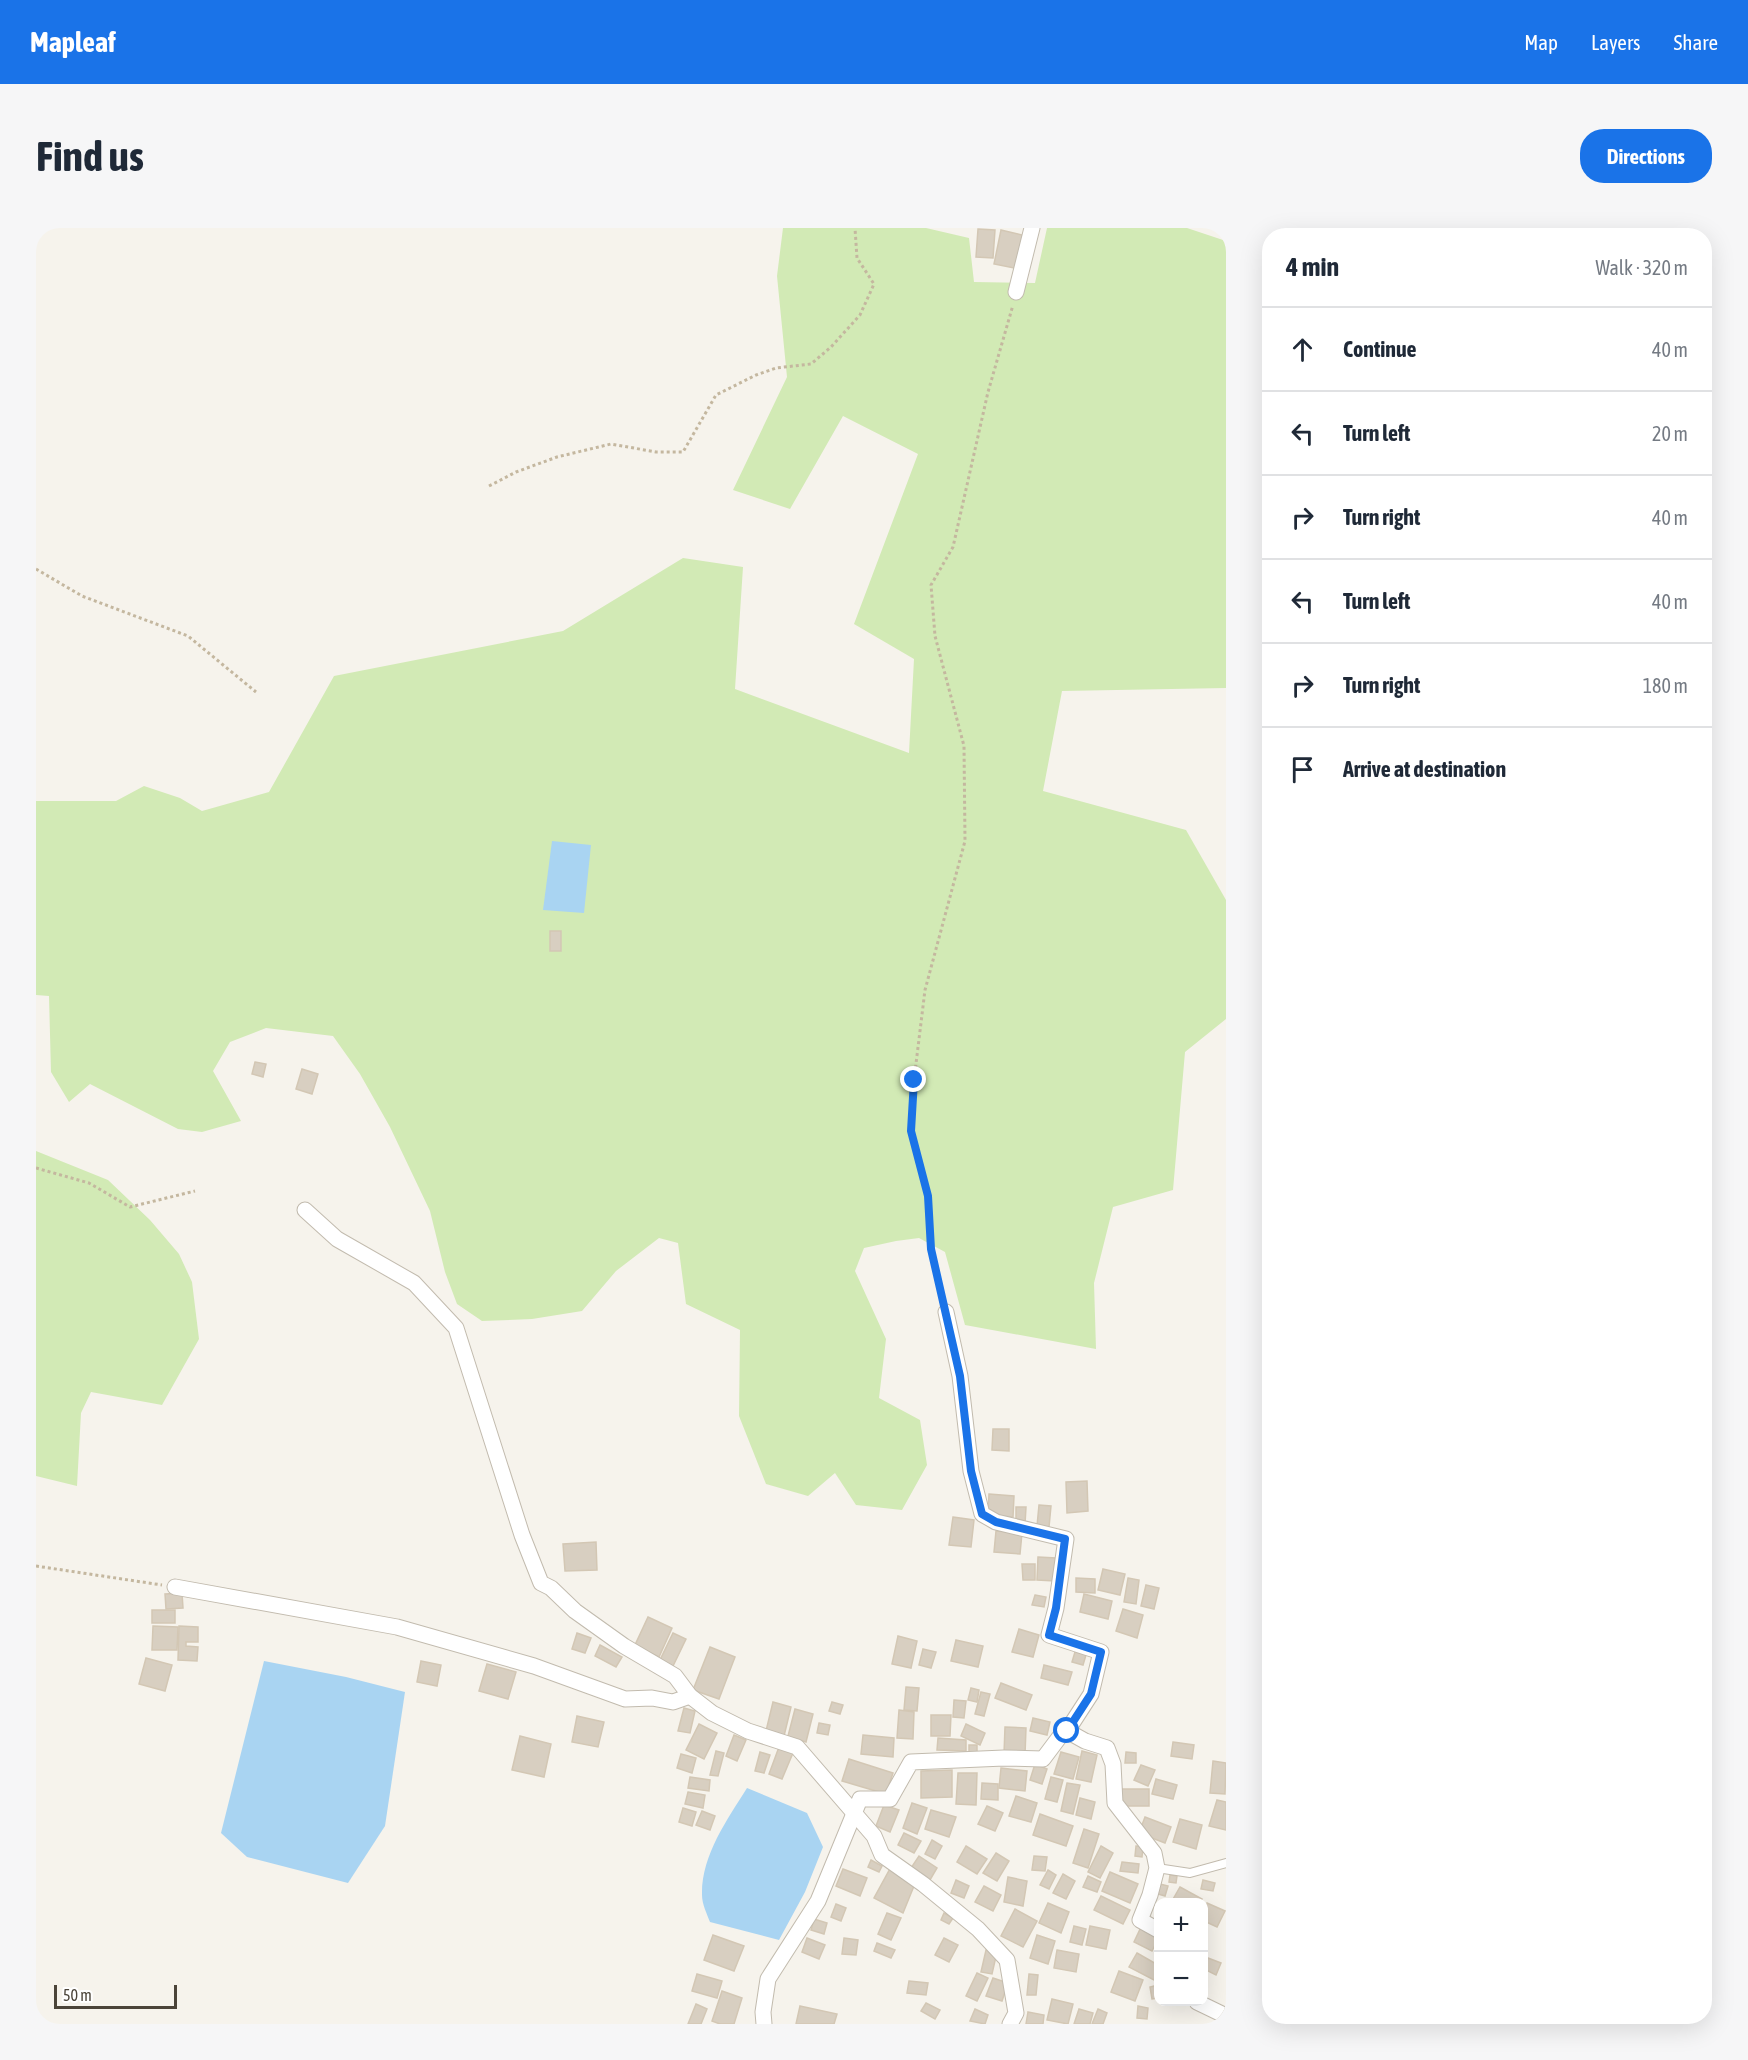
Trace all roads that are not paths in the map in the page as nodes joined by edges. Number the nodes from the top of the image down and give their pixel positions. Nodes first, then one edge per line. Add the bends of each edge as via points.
1 (1032, 228) edge
2 (1016, 292) road end
3 (305, 1210) dead end
4 (946, 1312) road end
5 (175, 1587) road end
6 (690, 1696) junction
7 (1067, 1731) junction
8 (1226, 1863) edge
9 (1157, 1868) junction
10 (1154, 1928) edge
11 (1207, 2006) edge
12 (1226, 2015) edge
13 (764, 2024) edge
14 (1010, 2024) edge
15 (1222, 2024) edge

1 - 2 street
3 - 6 street via 337,1239 414,1283 456,1328 541,1583 624,1646 675,1676
4 - 7 street via 960,1376 971,1471 982,1514 996,1522 1065,1539 1049,1635 1101,1652 1091,1694
5 - 6 street via 397,1627 534,1666 625,1699 673,1702
6 - 14 street via 712,1713 748,1731 797,1747 874,1836 882,1855 978,1929 1007,1960 1016,2013
7 - 9 street via 1107,1748 1113,1764 1115,1803 1154,1853
7 - 13 street via 1043,1759 911,1762 890,1798 860,1799 818,1901 768,1979
8 - 9 lane via 1190,1873
9 - 10 street via 1140,1920
11 - 12 street
12 - 15 lane

